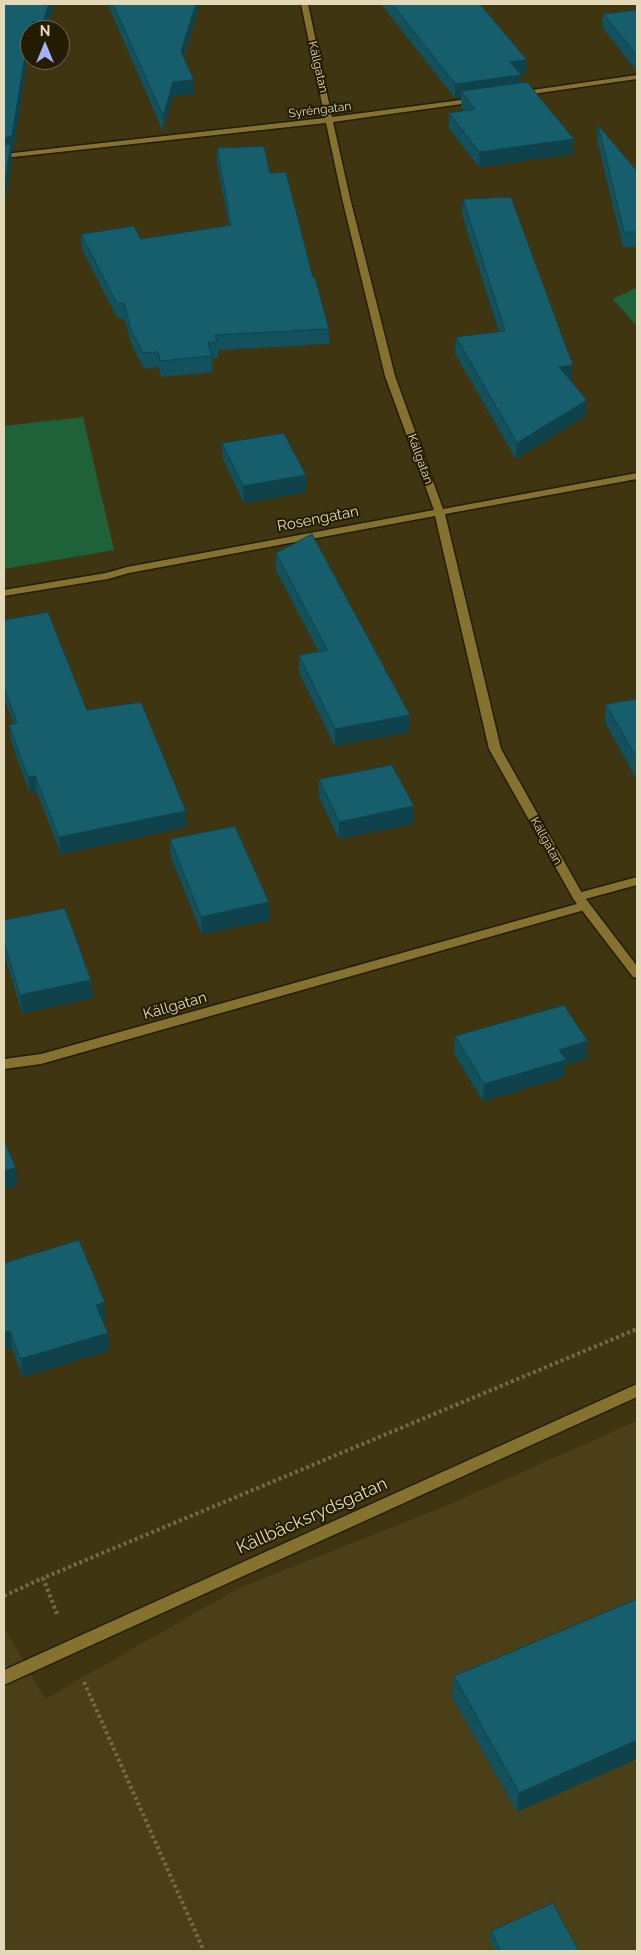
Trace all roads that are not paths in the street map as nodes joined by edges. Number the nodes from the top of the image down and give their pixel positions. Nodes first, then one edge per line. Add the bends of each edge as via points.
1 (304, 4) edge
2 (637, 77) edge
3 (513, 94) edge
4 (484, 98) edge
5 (330, 120) junction
6 (4, 156) edge
7 (637, 476) edge
8 (439, 511) junction
9 (4, 593) edge
10 (637, 881) edge
11 (581, 902) junction
12 (637, 974) edge
13 (4, 1064) edge
14 (637, 1390) edge
15 (4, 1678) edge

1 - 5 street, Källgatan
2 - 3 street
4 - 5 street, Syréngatan
5 - 6 street, Syréngatan
5 - 8 street, Källgatan via 390,376
7 - 8 street, Rosengatan
8 - 9 street, Rosengatan via 108,576
8 - 11 street, Källgatan via 495,750
10 - 11 street, Källgatan
11 - 12 street, Källgatan
11 - 13 street, Källgatan via 42,1059
14 - 15 street, Källbäcksrydsgatan

